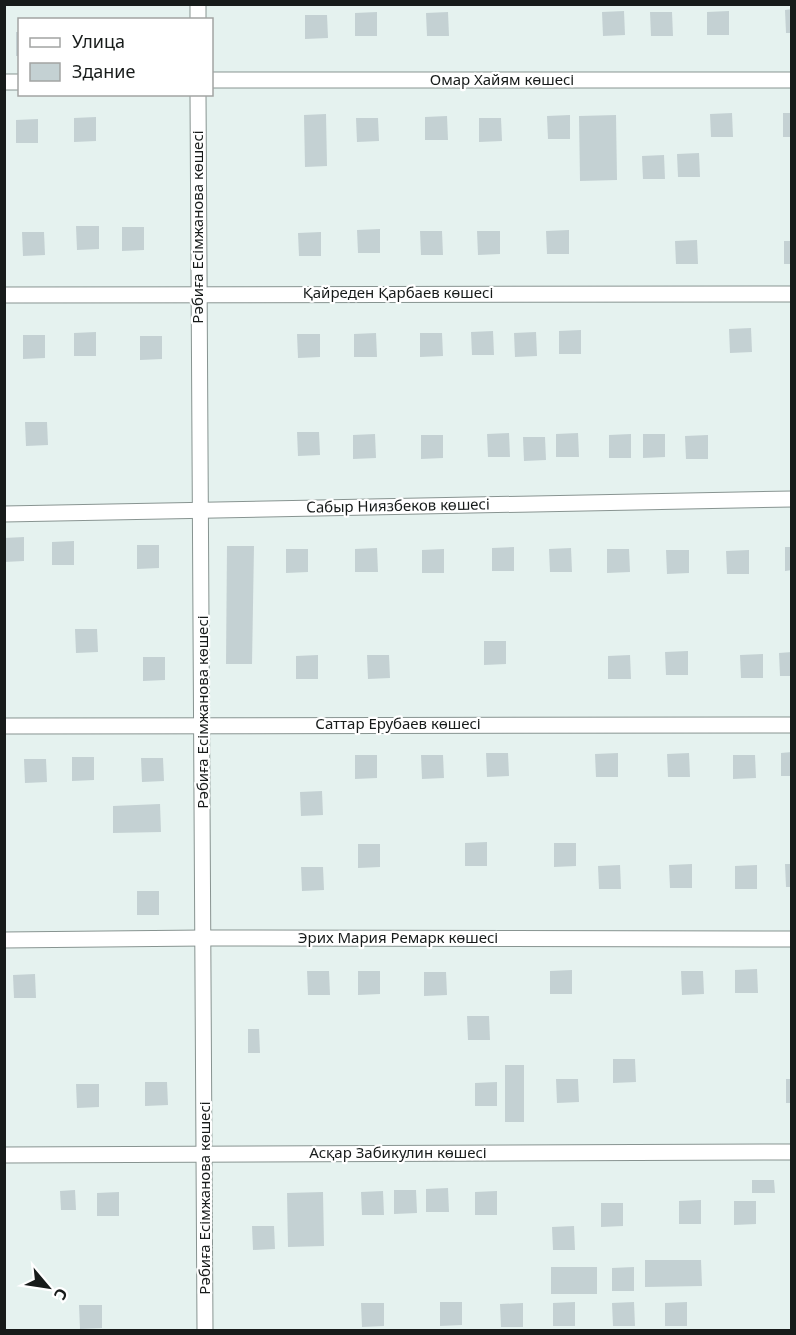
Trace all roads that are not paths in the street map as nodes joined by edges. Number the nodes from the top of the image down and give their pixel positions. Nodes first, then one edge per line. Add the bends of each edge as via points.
1 (213, 80) edge
2 (792, 80) edge
3 (198, 96) edge
4 (198, 293) junction
5 (792, 294) edge
6 (4, 295) edge
7 (792, 499) edge
8 (201, 510) junction
9 (4, 513) edge
10 (203, 724) junction
11 (792, 725) edge
12 (4, 726) edge
13 (204, 938) junction
14 (792, 939) edge
15 (4, 940) edge
16 (792, 1152) edge
17 (205, 1153) junction
18 (4, 1155) edge
19 (205, 1330) edge

1 - 2 street, Омар Хайям көшесі
3 - 4 street, Рәбиға Есімжанова көшесі
4 - 5 street, Қайреден Қарбаев көшесі
4 - 6 street, Қайреден Қарбаев көшесі
4 - 8 street, Рәбиға Есімжанова көшесі
7 - 8 street, Сабыр Ниязбеков көшесі
8 - 9 street, Сабыр Ниязбеков көшесі
8 - 10 street, Рәбиға Есімжанова көшесі
10 - 11 street, Саттар Ерубаев көшесі
10 - 12 street, Саттар Ерубаев көшесі
10 - 13 street, Рәбиға Есімжанова көшесі
13 - 14 street, Эрих Мария Ремарк көшесі
13 - 15 street, Эрих Мария Ремарк көшесі
13 - 17 street, Рәбиға Есімжанова көшесі
16 - 17 street, Асқар Забикулин көшесі
17 - 18 street, Асқар Забикулин көшесі
17 - 19 street, Рәбиға Есімжанова көшесі

